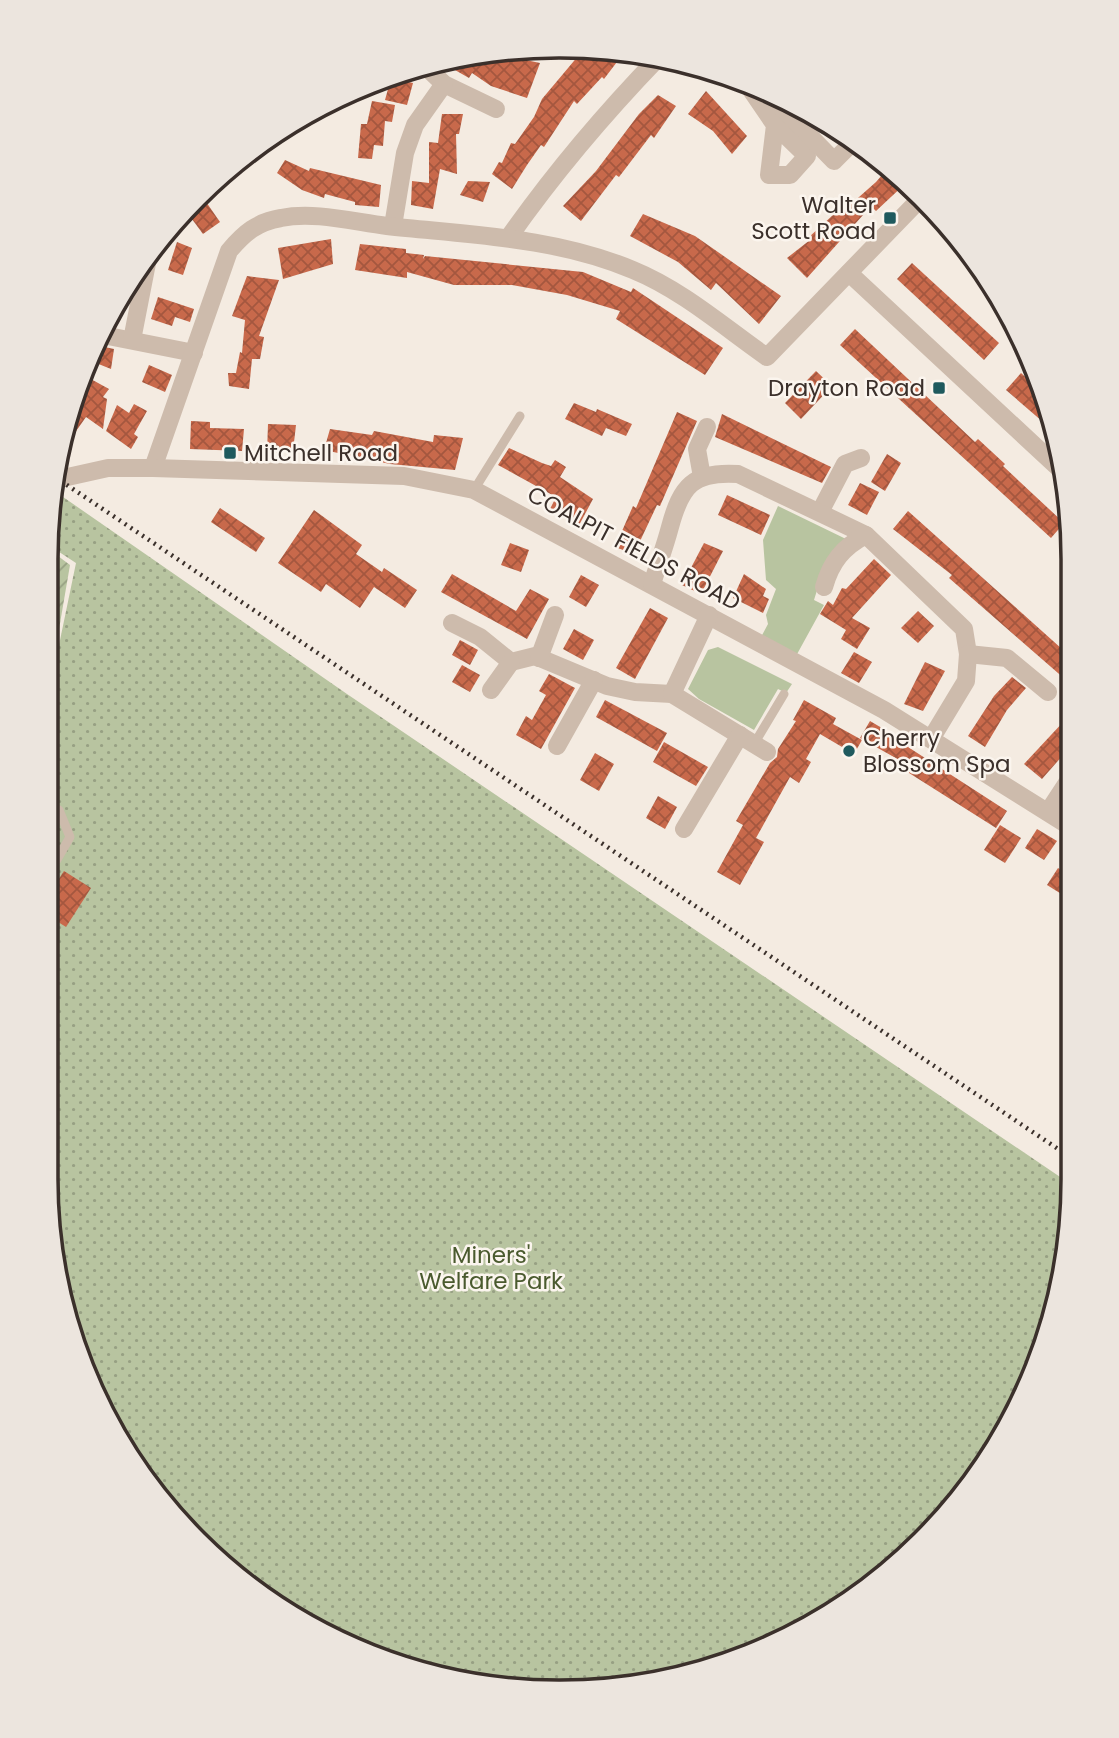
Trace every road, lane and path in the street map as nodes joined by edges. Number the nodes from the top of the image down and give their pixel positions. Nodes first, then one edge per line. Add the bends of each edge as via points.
1 (650, 66) edge
2 (434, 74) edge
3 (444, 84) junction
4 (756, 98) edge
5 (496, 109) dead end
6 (786, 112) edge
7 (775, 125) dead end
8 (846, 148) edge
9 (914, 205) edge
10 (393, 226) junction
11 (509, 237) junction
12 (849, 272) junction
13 (144, 278) edge
14 (110, 336) edge
15 (132, 340) junction
16 (194, 353) junction
17 (520, 416) dead end
18 (707, 427) dead end
19 (861, 458) dead end
20 (1052, 462) edge
21 (153, 468) junction
22 (702, 477) junction
23 (65, 478) edge
24 (474, 490) junction
25 (820, 512) junction
26 (866, 535) junction
27 (652, 584) junction
28 (824, 587) dead end
29 (555, 615) dead end
30 (709, 615) junction
31 (452, 623) dead end
32 (968, 654) junction
33 (539, 658) junction
34 (511, 663) junction
35 (594, 680) junction
36 (491, 690) dead end
37 (1048, 692) dead end
38 (672, 694) junction
39 (784, 694) dead end
40 (931, 739) junction
41 (754, 744) junction
42 (557, 746) dead end
43 (1061, 793) edge
44 (58, 810) edge
45 (1048, 813) junction
46 (1061, 821) edge
47 (684, 829) dead end
48 (58, 858) edge

1 - 11 street via 552,178
2 - 3 street
3 - 5 street
3 - 10 street via 415,125 405,153
4 - 7 street
6 - 8 street via 834,161
9 - 12 street
10 - 11 street
10 - 16 street via 297,215 260,223 244,233 229,251
11 - 12 street via 631,269 662,283 767,358
12 - 20 street
13 - 15 street
14 - 15 street
15 - 16 street
16 - 21 street
17 - 24 lane
18 - 22 street via 696,449
19 - 25 street via 845,464
21 - 23 street, COALPIT FIELDS ROAD via 102,470
21 - 24 street, COALPIT FIELDS ROAD via 404,476
22 - 25 street via 738,474
22 - 27 street via 682,492 674,507
24 - 27 street, COALPIT FIELDS ROAD
25 - 26 street
26 - 28 street via 850,544 830,567
26 - 32 street via 964,629
27 - 30 street, COALPIT FIELDS ROAD
29 - 33 street
30 - 38 street
30 - 40 street, COALPIT FIELDS ROAD
31 - 34 street via 480,637
32 - 37 street via 1007,658
32 - 40 street via 966,681
33 - 34 street
33 - 35 street
34 - 36 street
35 - 38 street via 635,692
35 - 42 street
38 - 41 street
39 - 41 lane
40 - 45 street, COALPIT FIELDS ROAD
41 - 47 street
43 - 45 street
44 - 48 lane via 70,837
45 - 46 street, COALPIT FIELDS ROAD

